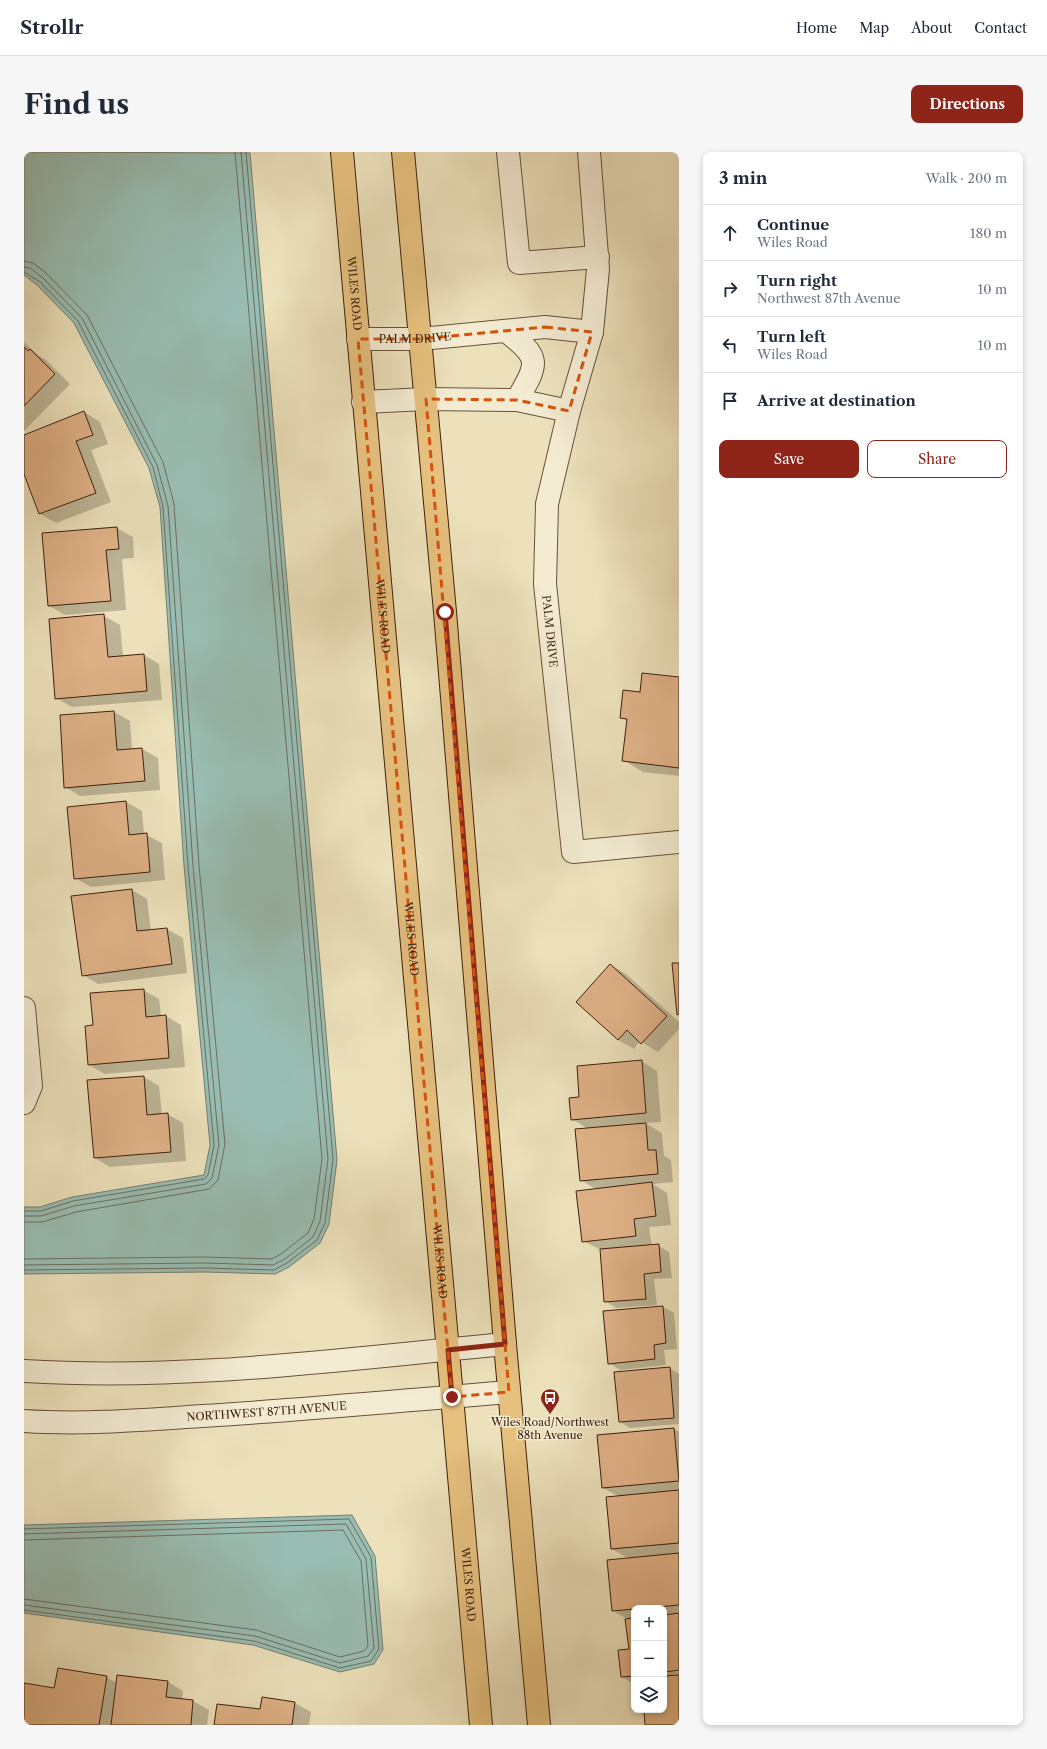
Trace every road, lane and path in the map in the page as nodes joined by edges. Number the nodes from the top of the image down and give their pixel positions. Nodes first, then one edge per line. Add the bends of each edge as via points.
1 (342, 152) edge
2 (403, 152) edge
3 (508, 152) edge
4 (589, 152) edge
5 (598, 257) junction
6 (506, 331) junction
7 (592, 332) junction
8 (358, 339) junction
9 (421, 339) junction
10 (426, 399) junction
11 (517, 400) junction
12 (363, 402) junction
13 (569, 411) junction
14 (679, 842) edge
15 (24, 1008) edge
16 (24, 1103) edge
17 (505, 1344) junction
18 (448, 1350) junction
19 (24, 1371) edge
20 (509, 1392) junction
21 (452, 1397) junction
22 (24, 1421) edge
23 (482, 1725) edge
24 (539, 1725) edge

1 - 8 main road, WILES ROAD
2 - 9 main road
3 - 5 street via 519,263
4 - 5 street, PALM DRIVE
5 - 7 street, PALM DRIVE
6 - 7 street, PALM DRIVE via 545,327
6 - 9 street, PALM DRIVE
6 - 11 street via 526,347 532,360 531,376
7 - 13 street, PALM DRIVE
8 - 9 street, PALM DRIVE
8 - 12 main road, WILES ROAD
9 - 10 main road
10 - 11 street
10 - 12 street
10 - 17 main road
11 - 13 street
12 - 18 main road, WILES ROAD
13 - 14 street, PALM DRIVE via 547,504 545,584 574,852
15 - 16 street via 31,1086
17 - 18 street
17 - 20 main road
18 - 19 street via 235,1370 98,1374
18 - 21 main road, WILES ROAD
20 - 21 street, NORTHWEST 87TH AVENUE
20 - 24 main road
21 - 22 street, NORTHWEST 87TH AVENUE via 134,1420 58,1423
21 - 23 main road, WILES ROAD

